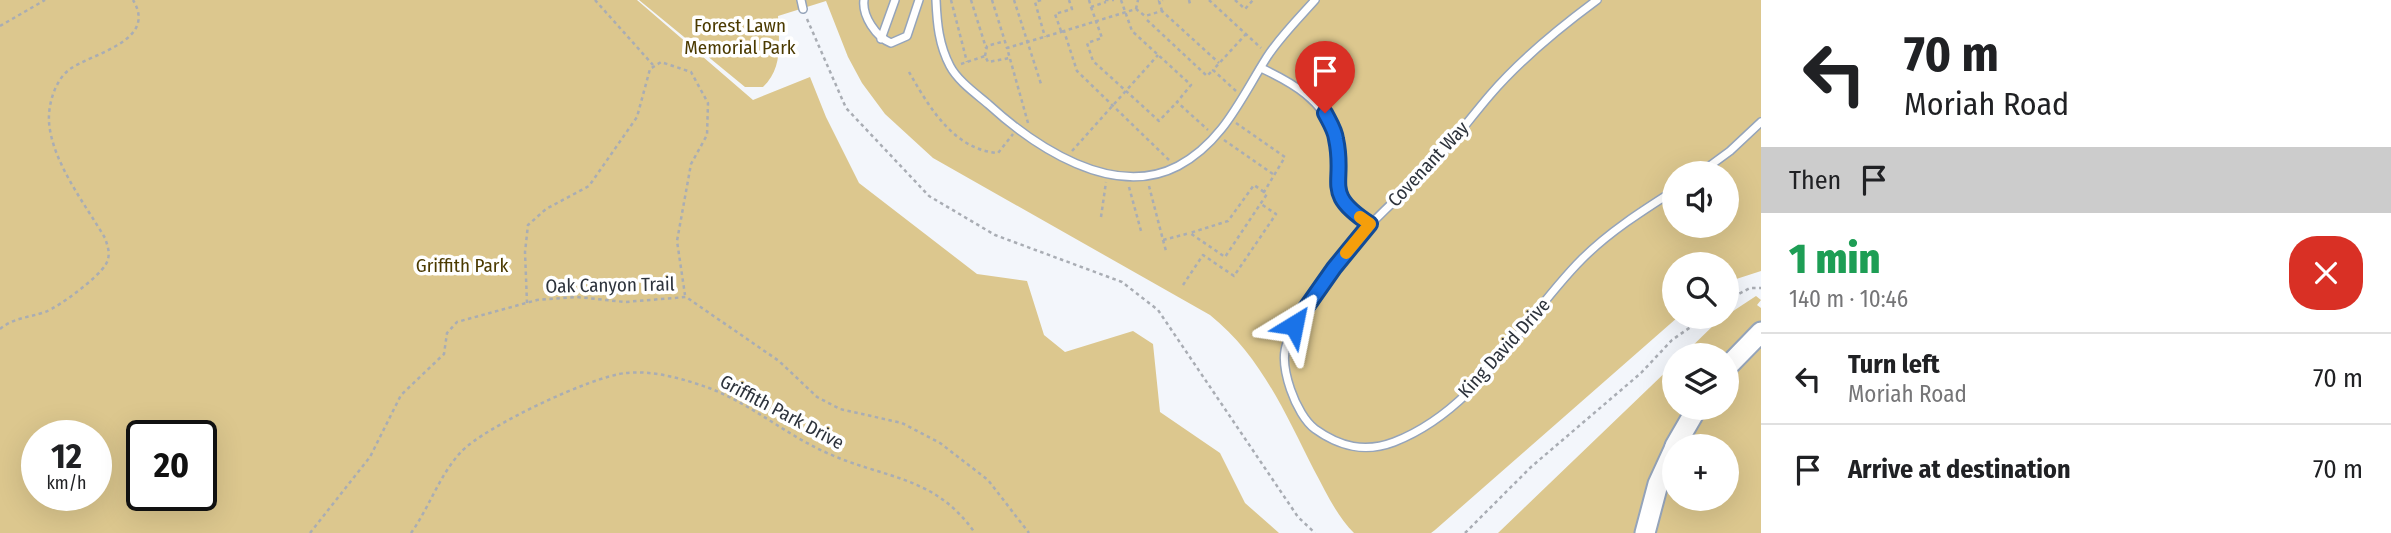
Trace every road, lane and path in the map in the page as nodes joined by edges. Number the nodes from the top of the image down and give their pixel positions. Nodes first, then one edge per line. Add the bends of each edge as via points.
1 (45, 0) edge
2 (133, 0) edge
3 (595, 0) edge
4 (864, 0) edge
5 (895, 0) edge
6 (919, 0) edge
7 (936, 0) edge
8 (951, 0) edge
9 (971, 0) edge
10 (992, 0) edge
11 (1014, 0) edge
12 (1041, 0) edge
13 (1069, 0) edge
14 (1089, 0) edge
15 (1114, 0) edge
16 (1121, 0) edge
17 (1138, 0) edge
18 (1160, 0) edge
19 (1209, 0) edge
20 (1235, 0) edge
21 (1252, 0) edge
22 (1315, 0) edge
23 (1597, 0) edge
24 (1106, 1) edge
25 (802, 4) edge
26 (1091, 8) junction
27 (1136, 9) junction
28 (1162, 11) junction
29 (1125, 12) junction
30 (1147, 20) dead end
31 (1096, 21) junction
32 (0, 26) edge
33 (1062, 32) junction
34 (1246, 34) junction
35 (1045, 37) junction
36 (881, 39) junction
37 (1005, 41) junction
38 (1028, 42) junction
39 (986, 48) junction
40 (1007, 48) junction
41 (1158, 55) junction
42 (1269, 55) junction
43 (985, 56) junction
44 (1010, 58) junction
45 (967, 62) junction
46 (1219, 63) junction
47 (654, 66) junction
48 (951, 68) junction
49 (1261, 68) junction
50 (1213, 70) junction
51 (909, 72) dead end
52 (1041, 84) dead end
53 (1126, 91) junction
54 (1244, 98) junction
55 (1177, 102) junction
56 (1113, 105) junction
57 (1230, 119) junction
58 (1761, 122) edge
59 (1018, 129) junction
60 (1216, 136) junction
61 (1032, 139) junction
62 (1066, 158) junction
63 (1716, 161) edge
64 (1177, 167) junction
65 (1107, 172) junction
66 (1146, 174) junction
67 (1273, 174) junction
68 (1127, 175) junction
69 (1264, 192) junction
70 (1662, 198) edge
71 (1261, 204) junction
72 (1101, 217) dead end
73 (1370, 224) junction
74 (1141, 231) dead end
75 (1190, 233) junction
76 (1163, 240) junction
77 (1166, 251) dead end
78 (1225, 257) junction
79 (1219, 265) junction
80 (1183, 285) dead end
81 (1761, 288) edge
82 (1739, 294) edge
83 (686, 297) junction
84 (527, 303) junction
85 (1688, 329) edge
86 (0, 330) edge
87 (1761, 332) edge
88 (1739, 355) edge
89 (1312, 427) joint
90 (1662, 475) edge
91 (310, 533) edge
92 (411, 533) edge
93 (975, 533) edge
94 (1029, 533) edge
95 (1314, 533) edge
96 (1465, 533) edge
97 (1645, 533) edge

1 - 32 path
2 - 86 path via 139,17 135,29 126,40 70,69 58,83 49,120 59,157 105,238 107,263 60,304 11,321
3 - 47 path
4 - 36 lane via 866,16
5 - 36 lane
6 - 36 lane via 907,36 891,43
7 - 48 lane via 937,32
8 - 45 path
9 - 39 path
10 - 37 path
11 - 38 path
12 - 35 path via 1035,2
13 - 33 path via 1072,9 1055,14
14 - 26 path
15 - 24 path
16 - 29 path
17 - 27 path
18 - 28 path
19 - 34 path
20 - 21 path via 1245,9
22 - 42 lane
23 - 73 lane, Covenant Way via 1519,66 1436,160
24 - 26 path
25 - 95 path via 846,108 929,196 995,235 1122,282 1158,310 1298,517
26 - 31 path
27 - 28 path via 1145,16
27 - 29 path
28 - 46 path
29 - 31 path
29 - 41 path via 1132,31
30 - 50 path via 1207,76
31 - 33 path
31 - 53 path via 1102,38 1087,43 1093,61
33 - 35 path
33 - 56 path via 1077,71
34 - 42 path
34 - 46 path
35 - 38 path
37 - 39 path
37 - 40 path
38 - 40 path
38 - 52 path
39 - 43 path
40 - 44 path
41 - 53 path
41 - 55 path via 1191,85
42 - 49 lane
43 - 44 path via 988,62
43 - 45 path
44 - 61 path
45 - 48 path
46 - 50 path
47 - 83 path via 661,62 691,72 708,103 707,135 691,164 677,242
47 - 84 path via 637,117 589,186 546,209 528,225
48 - 59 lane
49 - 54 lane
49 - 73 lane via 1310,96 1325,113 1336,138 1337,191 1351,212
50 - 54 path
51 - 59 path via 931,110 983,152 998,153
53 - 55 path via 1159,121
53 - 56 path
54 - 57 lane
55 - 60 path
56 - 62 path
56 - 64 path
57 - 60 lane
57 - 67 path via 1284,157
58 - 63 lane
59 - 61 lane
60 - 64 lane
60 - 67 path
61 - 62 lane
62 - 65 lane
64 - 66 lane
65 - 68 lane
65 - 72 path
66 - 68 lane
66 - 76 path
67 - 69 path
68 - 74 path
69 - 71 path via 1268,194
69 - 75 path via 1254,185 1228,221
70 - 89 lane, King David Drive via 1581,259 1497,361 1432,421 1394,442 1365,450 1335,442
71 - 78 path
71 - 79 path via 1276,214 1241,266 1234,276
73 - 89 lane, Covenant Way via 1310,302 1285,346 1293,397
75 - 76 path
75 - 78 path
76 - 77 path
78 - 79 path
79 - 80 path via 1203,255
81 - 82 path
83 - 84 path, Oak Canyon Trail via 625,302 577,297
83 - 94 path, Oak Canyon Trail via 779,361 817,397 840,409 902,423 940,443 988,480
84 - 91 path, Oak Canyon Trail via 457,322 447,333 443,354 401,395 370,457
85 - 96 path via 1531,467
87 - 88 street
90 - 97 street
92 - 93 path, Griffith Park Drive via 458,454 480,436 609,375 643,372 708,388 837,458 908,479 952,508

